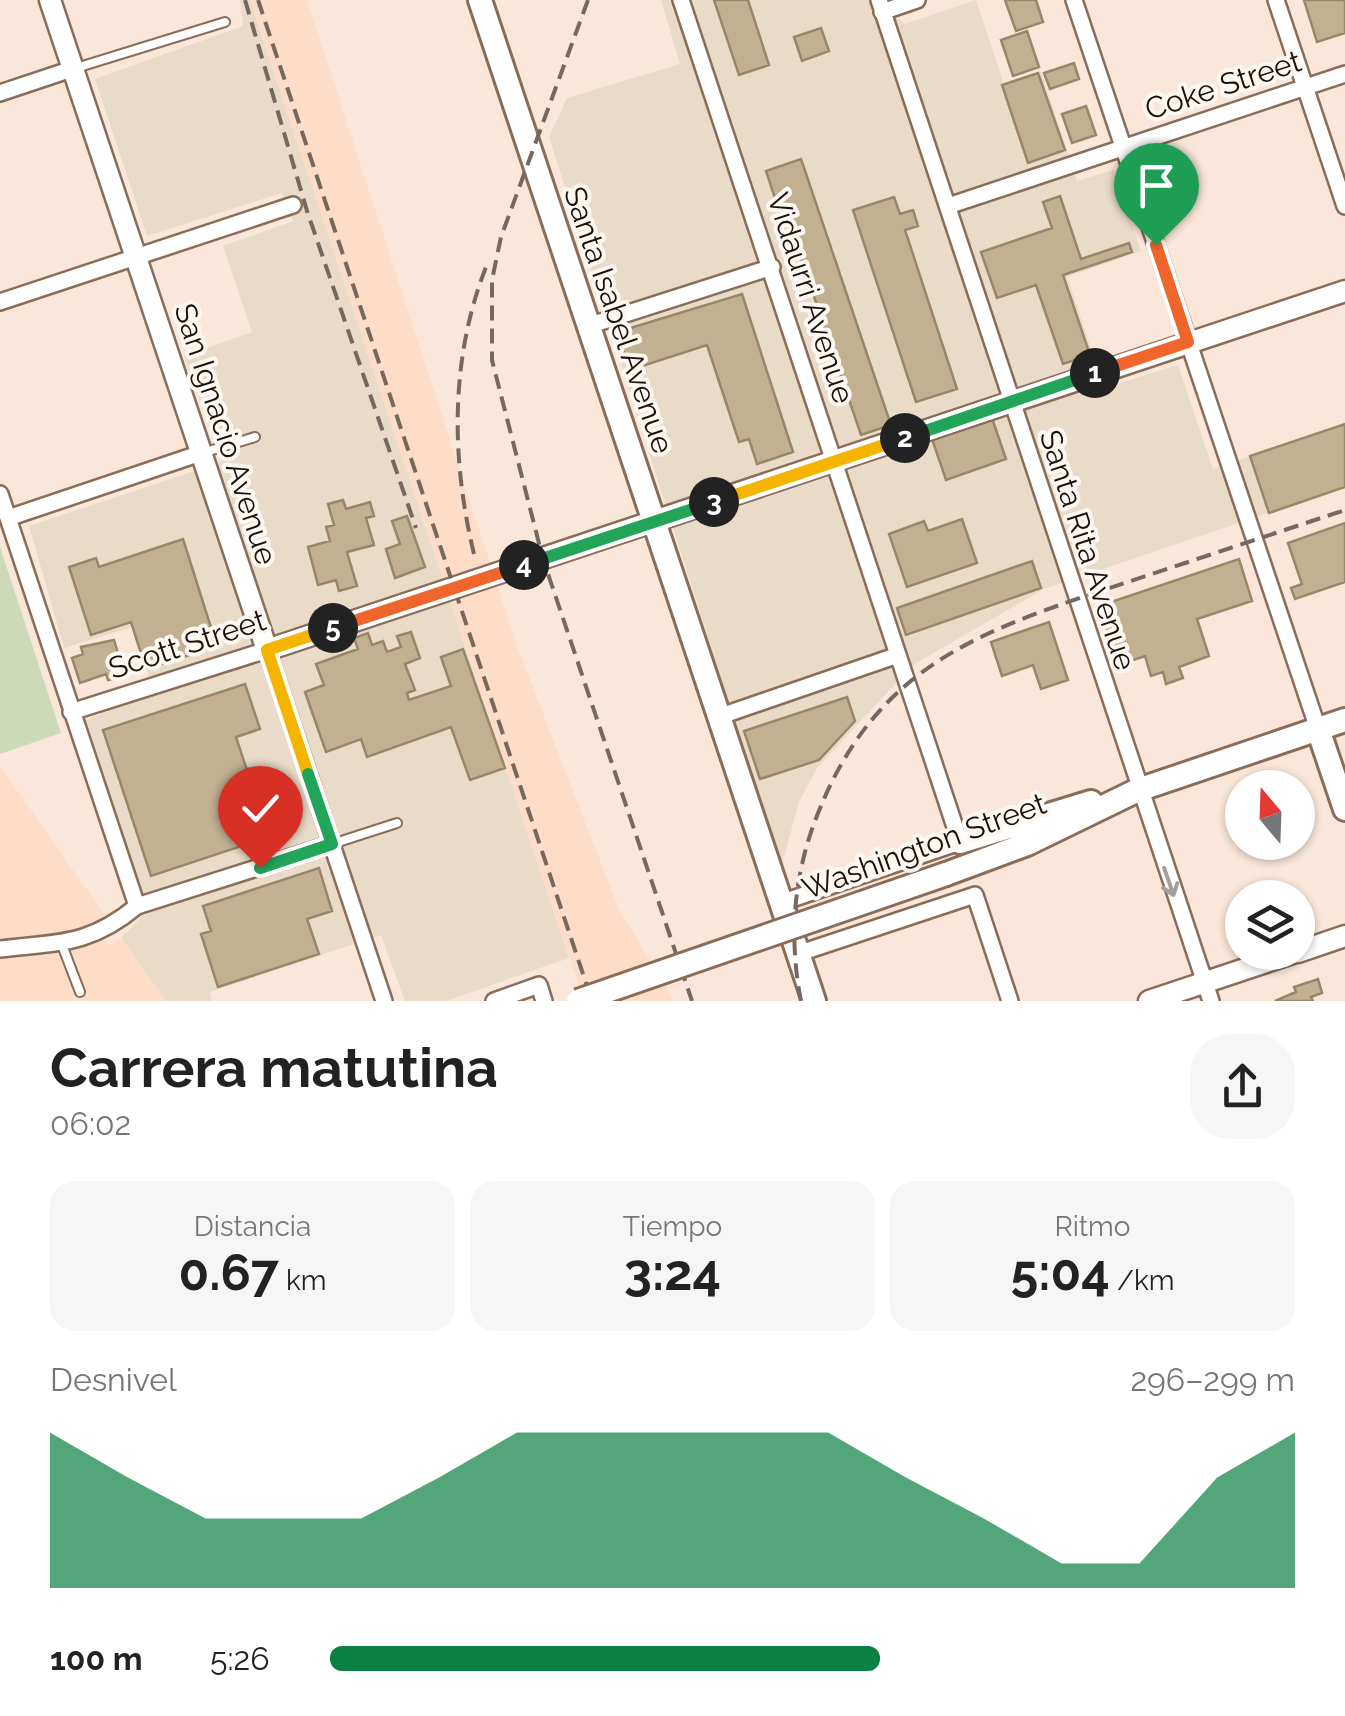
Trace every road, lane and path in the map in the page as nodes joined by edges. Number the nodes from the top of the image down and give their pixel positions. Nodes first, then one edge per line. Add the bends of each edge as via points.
1 (50, 0) edge
2 (480, 0) edge
3 (681, 0) edge
4 (917, 0) edge
5 (1074, 0) edge
6 (1276, 0) edge
7 (880, 6) edge
8 (225, 22) dead end
9 (72, 69) junction
10 (1345, 74) edge
11 (1305, 87) junction
12 (0, 93) edge
13 (1124, 148) junction
14 (293, 205) dead end
15 (948, 206) junction
16 (1345, 206) edge
17 (136, 258) junction
18 (772, 266) junction
19 (1345, 291) edge
20 (0, 302) edge
21 (591, 326) junction
22 (1188, 342) junction
23 (1011, 401) junction
24 (255, 437) dead end
25 (200, 454) junction
26 (836, 461) junction
27 (0, 494) edge
28 (8, 518) junction
29 (655, 521) junction
30 (267, 650) junction
31 (898, 655) junction
32 (72, 712) junction
33 (721, 716) junction
34 (1345, 720) edge
35 (1318, 730) junction
36 (1138, 790) junction
37 (1345, 809) edge
38 (398, 823) dead end
39 (960, 842) junction
40 (332, 844) junction
41 (845, 881) junction
42 (783, 902) junction
43 (137, 906) junction
44 (862, 933) junction
45 (1345, 936) edge
46 (62, 945) junction
47 (1315, 946) edge
48 (0, 950) edge
49 (800, 953) junction
50 (1256, 970) edge
51 (80, 992) dead end
52 (1207, 992) edge
53 (384, 1001) edge
54 (494, 1001) edge
55 (544, 1001) edge
56 (578, 1001) edge
57 (814, 1001) edge
58 (1010, 1001) edge
59 (1149, 1001) edge

1 - 9 street, San Ignacio Avenue
2 - 21 main road, Santa Isabel Avenue
3 - 18 street, Vidaurri Avenue
4 - 7 street
5 - 13 street
6 - 11 street
7 - 15 street, Santa Rita Avenue
8 - 9 lane
9 - 12 street
9 - 17 street, San Ignacio Avenue
10 - 11 street, Coke Street
11 - 13 street, Coke Street
11 - 16 street
13 - 15 street, Coke Street
13 - 22 street
14 - 17 street
15 - 23 street, Santa Rita Avenue
17 - 20 street
17 - 25 street, San Ignacio Avenue
18 - 21 street
18 - 26 street, Vidaurri Avenue
19 - 22 street, Scott Street
21 - 29 main road, Santa Isabel Avenue
22 - 23 street, Scott Street
22 - 35 street
23 - 26 street, Scott Street
23 - 36 street, Santa Rita Avenue
24 - 25 lane
25 - 28 street
25 - 30 street, San Ignacio Avenue
26 - 29 street, Scott Street
26 - 31 street, Vidaurri Avenue
27 - 28 street
28 - 32 street
29 - 30 street, Scott Street
29 - 33 main road, Santa Isabel Avenue
30 - 32 street, Scott Street
30 - 40 street, San Ignacio Avenue
31 - 33 street
31 - 39 street, Vidaurri Avenue
32 - 43 street
33 - 42 main road, Santa Isabel Avenue
34 - 35 main road, Washington Street
35 - 36 main road, Washington Street
35 - 37 main road
36 - 39 main road
36 -> 52 street, Santa Rita Avenue
36 - 56 main road, Washington Street, bridge via 1028,844
38 - 40 lane
39 - 41 street, Washington Street
40 - 43 street
40 - 53 street, San Ignacio Avenue
41 - 42 street, Washington Street
41 - 44 street
42 - 49 main road, Santa Isabel Avenue
43 - 46 street via 103,931
44 - 49 street, Washington Street
44 - 58 street, Washington Street via 975,895
45 - 47 street
46 - 48 street
46 - 51 lane
49 - 57 main road, Santa Isabel Avenue
50 - 52 street
52 - 59 street
54 - 55 street via 538,985

